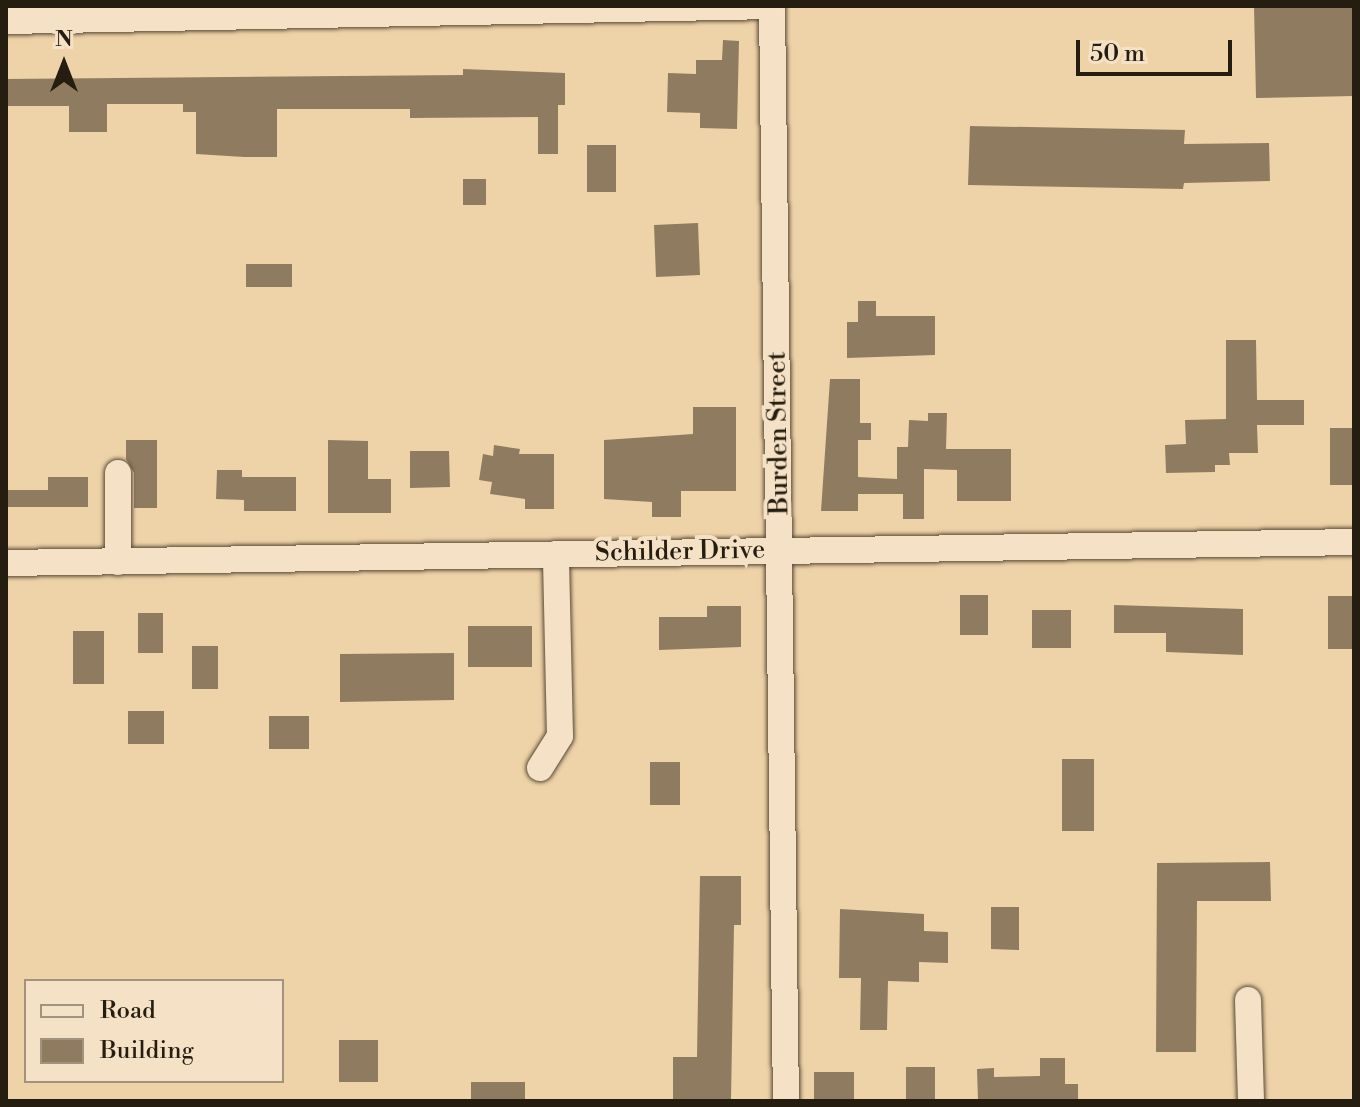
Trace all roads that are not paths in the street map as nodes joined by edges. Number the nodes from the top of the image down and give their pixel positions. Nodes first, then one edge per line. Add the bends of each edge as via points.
1 (772, 6) edge
2 (186, 12) edge
3 (6, 21) edge
4 (118, 473) dead end
5 (1354, 542) edge
6 (781, 550) junction
7 (556, 554) junction
8 (118, 562) junction
9 (6, 563) edge
10 (540, 768) dead end
11 (1248, 1000) dead end
12 (786, 1101) edge
13 (1251, 1101) edge

1 - 2 street
1 - 6 street, Burden Street
2 - 3 street
4 - 8 street
5 - 6 street, Schilder Drive
6 - 7 street, Schilder Drive
6 - 12 street, Burden Street
7 - 8 street, Schilder Drive
7 - 10 street via 560,736
8 - 9 street, Schilder Drive
11 - 13 street

